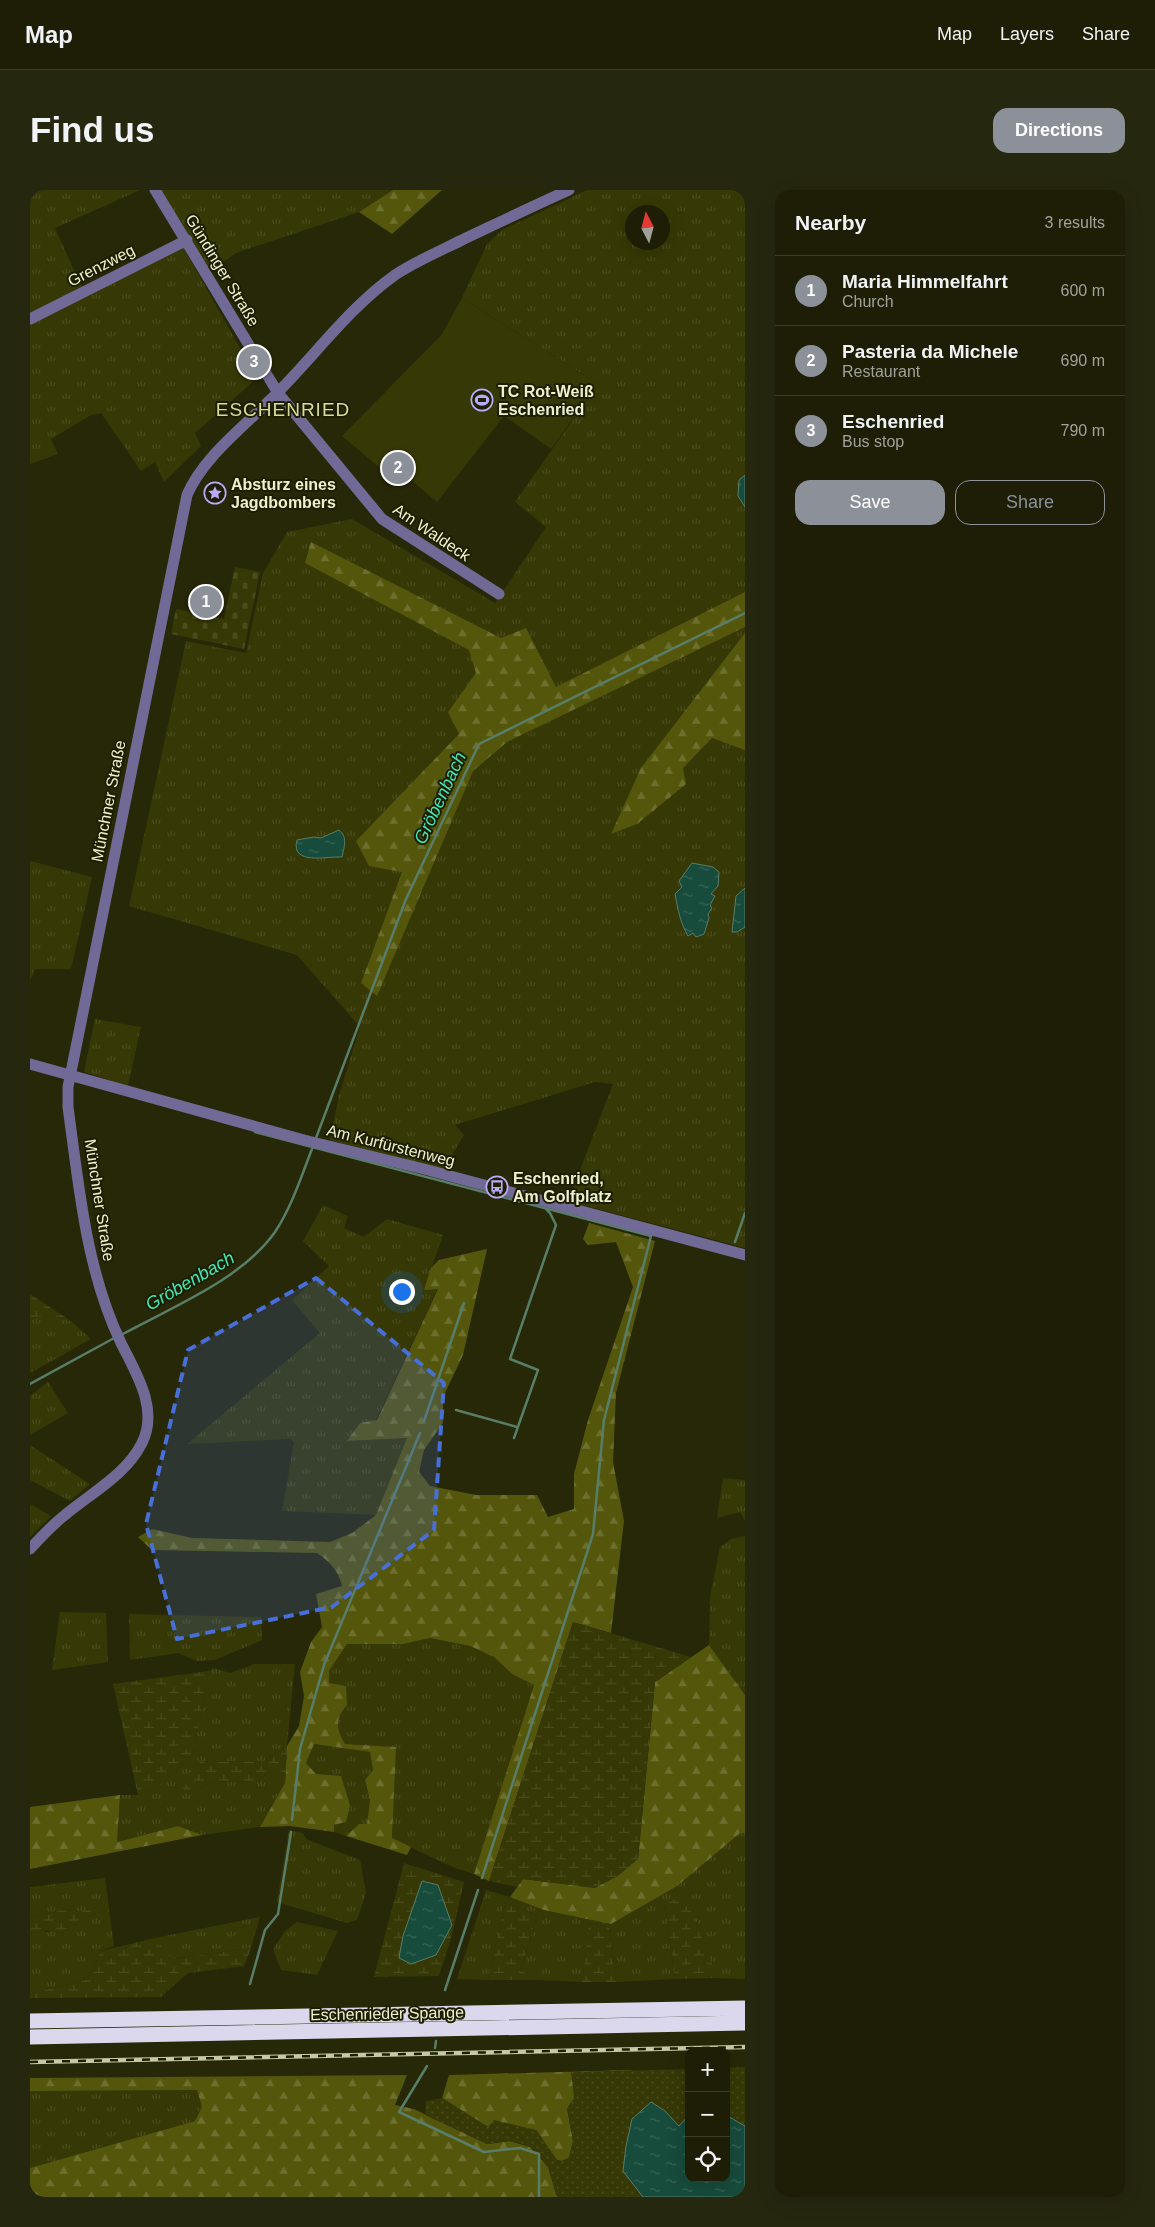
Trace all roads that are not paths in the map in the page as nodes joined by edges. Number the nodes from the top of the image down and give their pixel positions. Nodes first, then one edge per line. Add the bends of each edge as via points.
1 (156, 190) edge
2 (569, 190) edge
3 (187, 240) junction
4 (30, 319) edge
5 (278, 393) junction
6 (499, 594) dead end
7 (30, 1064) edge
8 (73, 1076) junction
9 (745, 1255) edge
10 (30, 1550) edge
11 (745, 2008) edge
12 (30, 2021) edge
13 (745, 2023) edge
14 (30, 2037) edge

1 - 3 street, Gündinger Straße
2 - 5 street, Münchner Straße via 395,275 337,327
3 - 4 street, Grenzweg
3 - 5 street, Gündinger Straße
5 - 6 street, Am Waldeck via 382,519
5 - 8 street, Münchner Straße via 202,469 188,495
7 - 8 street, Am Kurfürstenweg
8 - 9 street, Am Kurfürstenweg
8 - 10 street, Münchner Straße via 68,1107 90,1255 102,1297 145,1393 148,1422 144,1441 127,1465 63,1516
11 - 12 highway, Eschenrieder Spange
13 - 14 highway, Eschenrieder Spange

